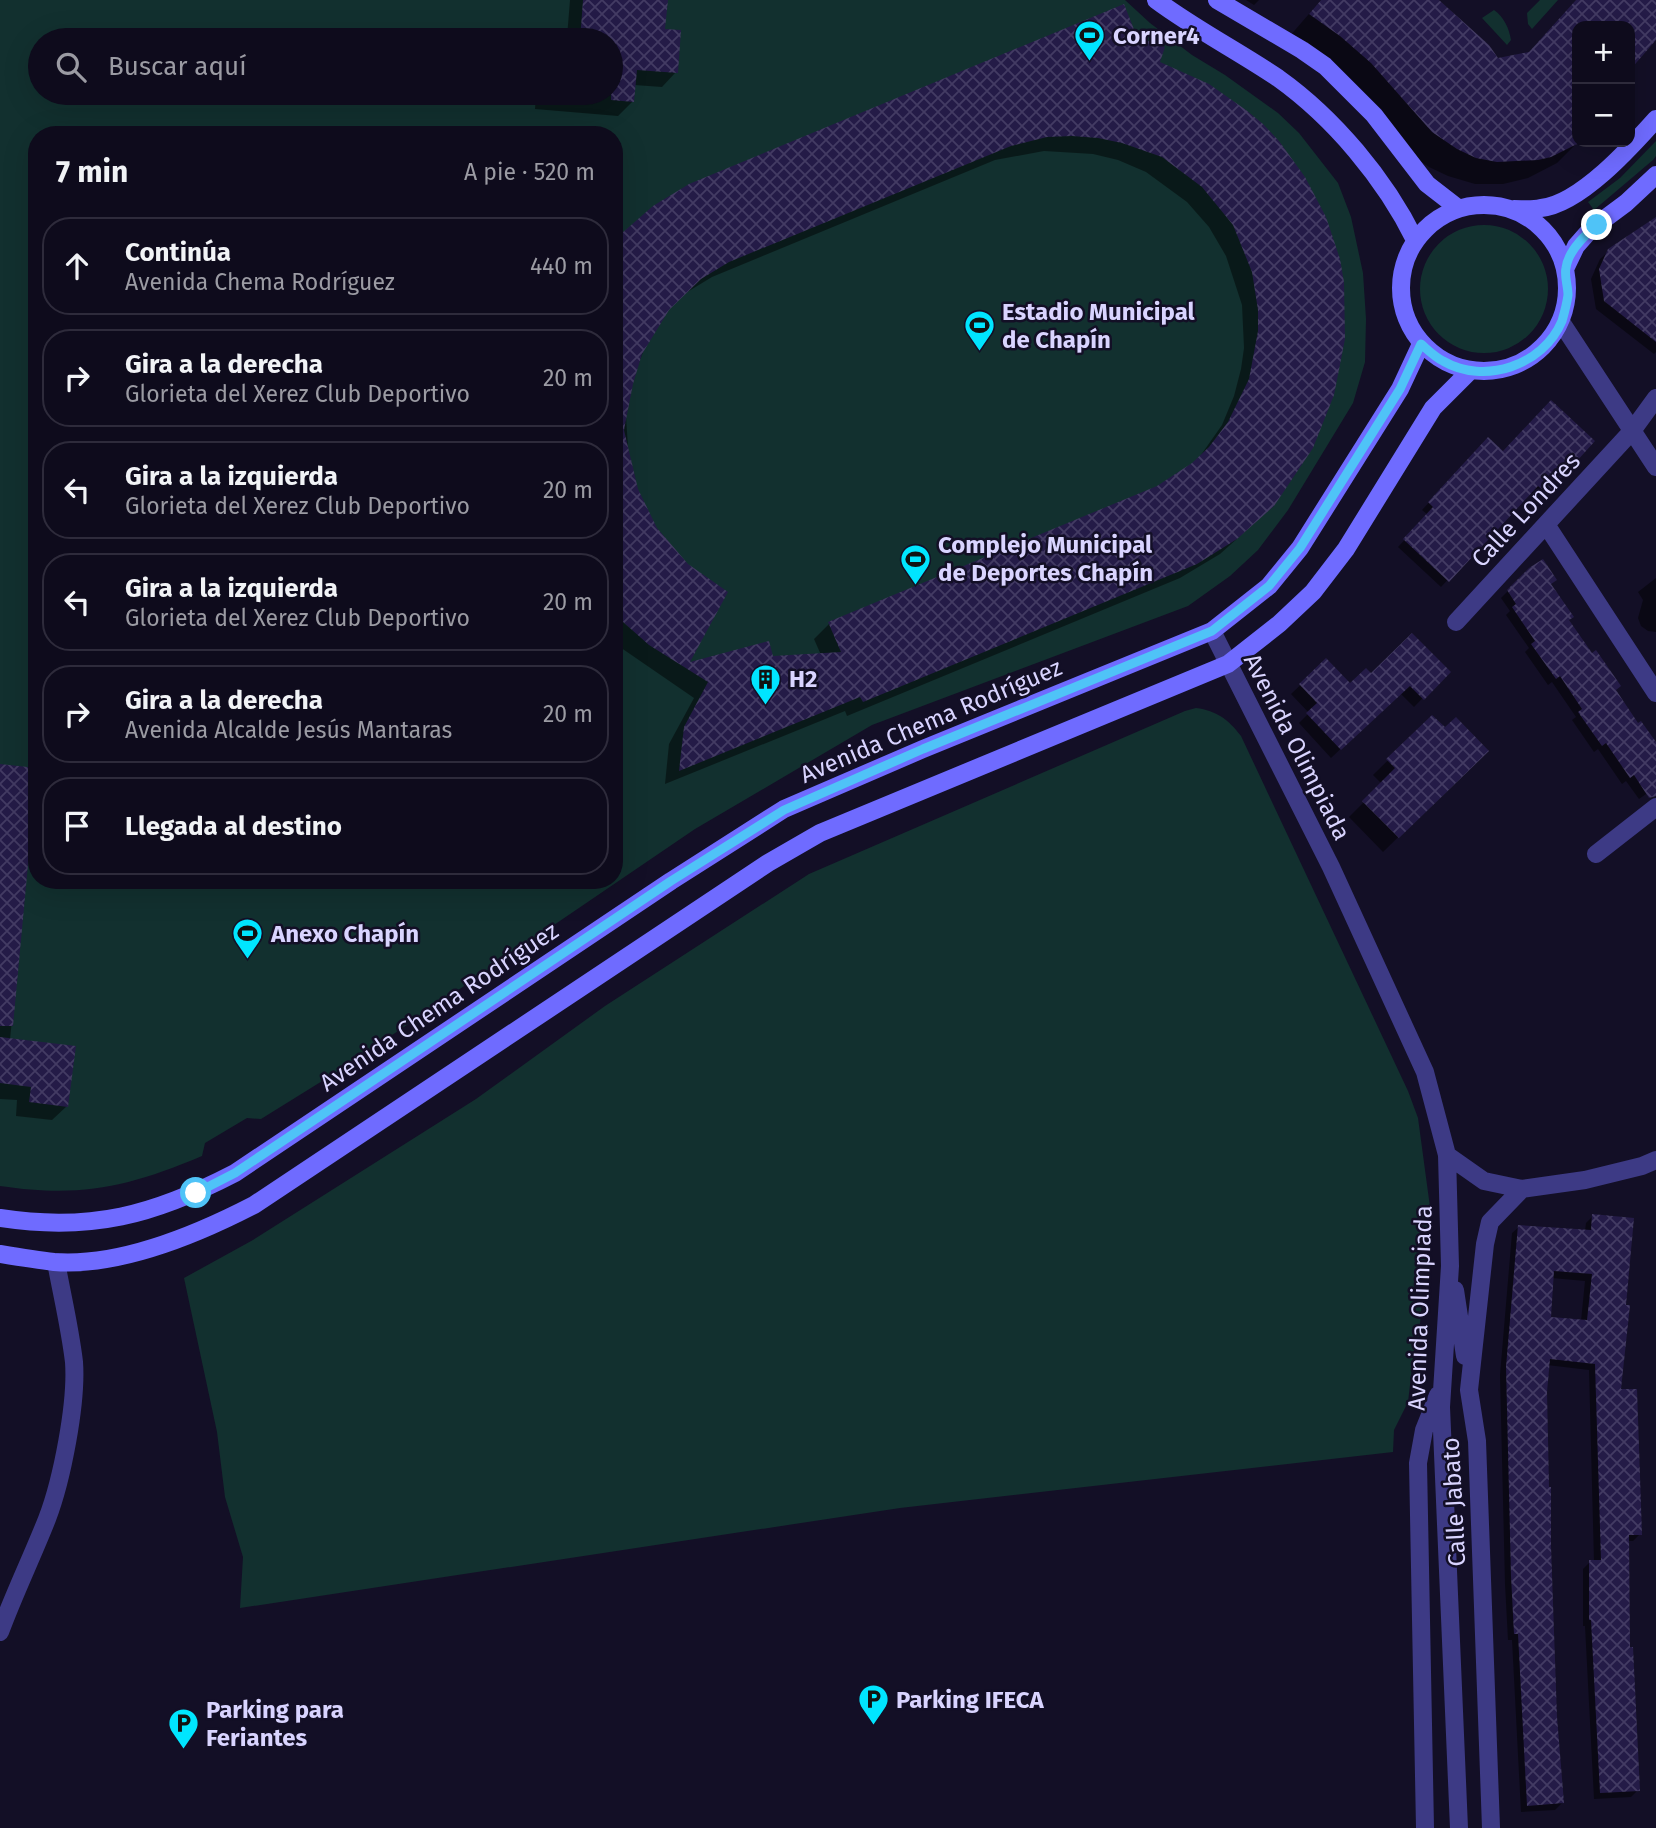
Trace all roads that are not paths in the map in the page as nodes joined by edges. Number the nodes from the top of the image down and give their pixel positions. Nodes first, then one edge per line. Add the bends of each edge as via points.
1 (1156, 0) edge
2 (1217, 0) edge
3 (1656, 119) edge
4 (1656, 175) edge
5 (1458, 208) junction
6 (1512, 209) junction
7 (1415, 240) junction
8 (1566, 267) junction
9 (1561, 322) junction
10 (1421, 344) junction
11 (1470, 371) junction
12 (1656, 398) edge
13 (1632, 430) junction
14 (1656, 467) edge
15 (1547, 526) junction
16 (1456, 622) dead end
17 (1212, 631) junction
18 (1228, 664) junction
19 (1656, 692) edge
20 (1656, 807) edge
21 (1596, 854) dead end
22 (1447, 1155) junction
23 (1656, 1160) edge
24 (1522, 1189) junction
25 (0, 1218) edge
26 (0, 1255) edge
27 (56, 1262) junction
28 (1450, 1266) junction
29 (1441, 1385) junction
30 (1469, 1390) junction
31 (0, 1632) edge
32 (1425, 1828) edge
33 (1459, 1828) edge
34 (1491, 1828) edge

1 - 7 main road via 1308,101 1340,133 1399,208
2 - 5 main road via 1325,66 1374,115 1427,184
3 - 6 main road via 1622,156 1569,199 1543,208
4 - 8 main road via 1591,229
5 - 6 main road via 1485,204
5 - 7 main road via 1433,220
6 - 8 main road via 1536,222
7 - 10 main road via 1403,265 1400,293 1406,321
8 - 9 main road via 1568,295
9 - 11 main road via 1546,344 1525,362 1498,371
9 - 13 street
10 - 11 main road via 1444,362
10 - 17 main road, Avenida Chema Rodríguez via 1400,389 1300,548 1269,586
11 - 18 main road via 1433,408 1346,549 1312,592
12 - 13 street, Calle Londres
13 - 14 street
13 - 15 street, Calle Londres
15 - 16 street, Calle Londres
15 - 19 street
17 - 18 street, Avenida Olimpiada
17 - 25 main road, Avenida Chema Rodríguez via 784,810 235,1173 196,1193 148,1211 95,1222
18 - 22 street, Avenida Olimpiada via 1331,867 1424,1072
18 - 27 main road via 820,833 254,1205 205,1230 153,1248 103,1259
20 - 21 street
22 - 24 street via 1485,1181
22 - 28 street, Avenida Olimpiada
23 - 24 street via 1585,1180
24 - 30 street, Calle Jabato via 1490,1222
26 - 27 main road
27 - 31 street via 74,1363 73,1407 48,1517
28 - 29 street, Avenida Olimpiada
28 - 30 street
29 - 32 street via 1424,1430 1418,1463
29 - 33 street, Avenida Olimpiada
30 - 34 street, Calle Jabato via 1477,1441

